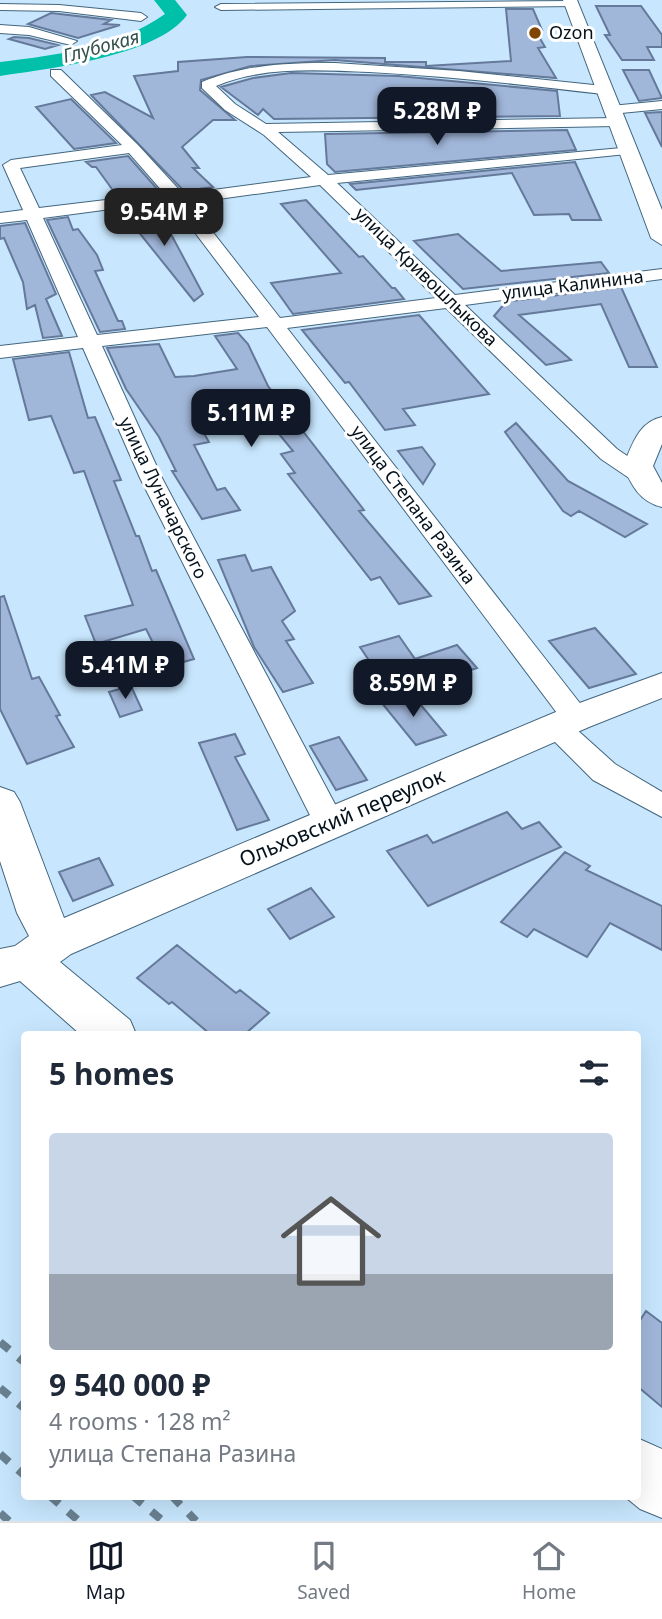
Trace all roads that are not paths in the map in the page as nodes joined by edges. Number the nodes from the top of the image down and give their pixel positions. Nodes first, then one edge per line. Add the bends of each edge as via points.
1 (571, 2) edge
2 (0, 7) edge
3 (221, 7) dead end
4 (141, 17) dead end
5 (0, 29) edge
6 (71, 41) dead end
7 (56, 73) dead end
8 (603, 90) junction
9 (662, 104) edge
10 (613, 116) junction
11 (263, 128) junction
12 (133, 148) junction
13 (627, 150) junction
14 (324, 180) junction
15 (177, 198) junction
16 (33, 214) junction
17 (0, 218) edge
18 (662, 238) edge
19 (662, 274) edge
20 (449, 300) junction
21 (274, 323) junction
22 (90, 343) junction
23 (0, 352) edge
24 (662, 425) edge
25 (640, 475) junction
26 (662, 498) edge
27 (662, 685) edge
28 (566, 722) junction
29 (0, 802) edge
30 (662, 806) edge
31 (329, 823) junction
32 (28, 956) edge
33 (110, 1031) edge
34 (641, 1471) edge
35 (662, 1487) edge

1 - 3 street
1 - 8 street
2 - 4 street
5 - 6 street
7 - 12 street, улица Степана Разина
8 - 10 street
8 - 11 street, улица Кривошлыкова via 364,66 248,71 207,85
9 - 10 street
10 - 11 street
10 - 13 street
11 - 14 street, улица Кривошлыкова
12 - 15 street, улица Степана Разина
12 - 16 street, улица Луначарского via 11,165
13 - 14 street
13 - 18 street
14 - 15 street
14 - 20 street, улица Кривошлыкова
15 - 16 street
15 - 21 street, улица Степана Разина
16 - 17 street
16 - 22 street, улица Луначарского
19 - 20 street, улица Калинина
20 - 21 street, улица Калинина
20 - 25 street, улица Кривошлыкова via 609,453
21 - 22 street, улица Калинина
21 - 28 street, улица Степана Разина
22 - 23 street, улица Калинина
22 - 31 street, улица Луначарского via 151,478
24 - 25 street via 643,449
25 - 26 street, улица Кривошлыкова
27 - 28 street, Ольховский переулок
28 - 30 street via 604,772
28 - 31 street, Ольховский переулок
29 - 32 street via 39,913
31 - 32 street, Ольховский переулок
32 - 33 street
34 - 35 street

